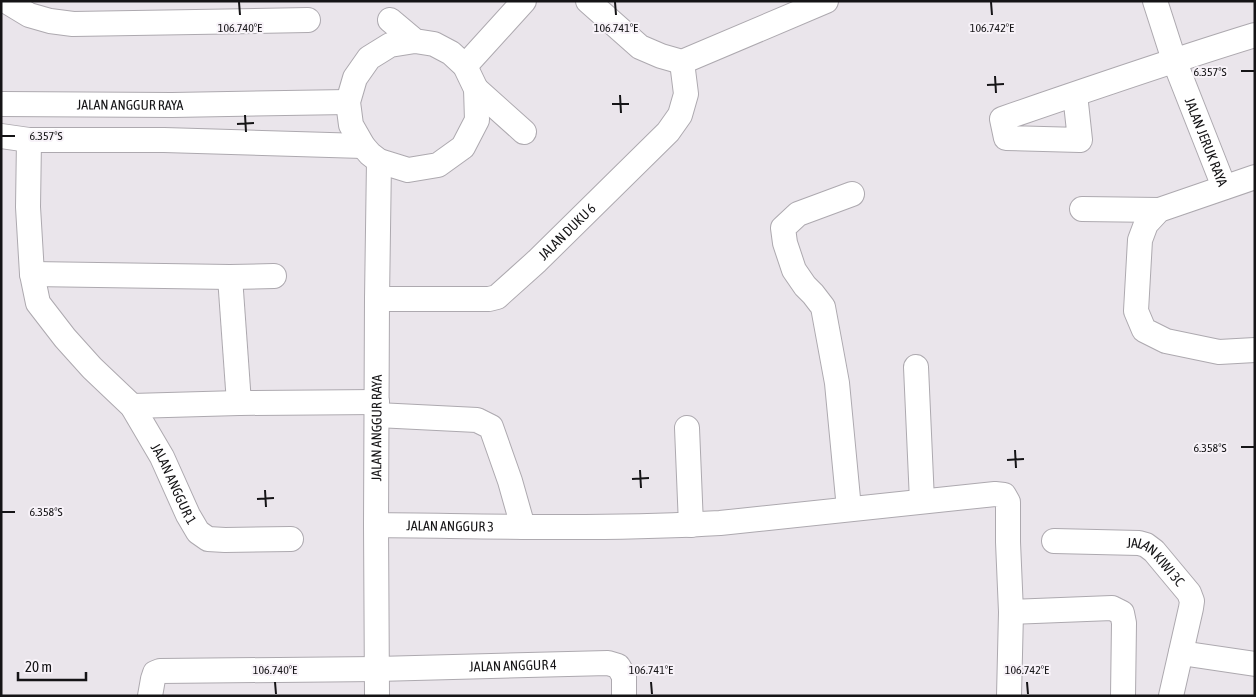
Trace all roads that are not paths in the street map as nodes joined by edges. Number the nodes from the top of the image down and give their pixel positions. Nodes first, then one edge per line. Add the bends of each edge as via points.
1 (6, 1) edge
2 (524, 1) edge
3 (588, 1) edge
4 (826, 1) edge
5 (1155, 1) edge
6 (308, 20) dead end
7 (390, 20) dead end
8 (1255, 35) edge
9 (415, 41) junction
10 (1174, 60) junction
11 (682, 62) junction
12 (465, 66) junction
13 (476, 89) junction
14 (1075, 94) dead end
15 (348, 102) junction
16 (1, 104) edge
17 (524, 132) dead end
18 (1, 136) edge
19 (29, 140) junction
20 (371, 153) junction
21 (1255, 176) edge
22 (1224, 187) junction
23 (852, 194) dead end
24 (1082, 209) dead end
25 (1159, 210) junction
26 (32, 274) junction
27 (274, 276) dead end
28 (230, 277) junction
29 (377, 300) junction
30 (1255, 350) edge
31 (916, 367) dead end
32 (239, 403) junction
33 (132, 406) junction
34 (377, 408) junction
35 (687, 428) dead end
36 (922, 501) junction
37 (850, 509) junction
38 (376, 525) junction
39 (691, 525) junction
40 (523, 527) junction
41 (291, 538) dead end
42 (1054, 541) dead end
43 (1011, 612) junction
44 (1181, 653) junction
45 (1255, 664) edge
46 (376, 669) junction
47 (150, 696) edge
48 (377, 696) edge
49 (624, 696) edge
50 (1009, 696) edge
51 (1123, 696) edge
52 (1172, 696) edge

1 - 6 street via 29,16 73,24
2 - 12 street
3 - 11 street via 640,47
4 - 11 street
5 - 10 street, JALAN JERUK RAYA
7 - 9 street, JALAN ANGGUR RAYA
8 - 10 street
9 - 12 street, JALAN ANGGUR RAYA via 434,44
9 - 15 street, JALAN ANGGUR RAYA via 390,45 369,58 354,78
10 - 14 street
10 - 22 street, JALAN JERUK RAYA
11 - 29 street, JALAN DUKU 6 via 686,94 680,115 668,132 497,296 489,299
12 - 13 street, JALAN ANGGUR RAYA
13 - 17 street, JALAN ANGGUR RAYA
13 - 20 street, JALAN ANGGUR RAYA via 477,120 463,147 438,165 408,170
15 - 16 street, JALAN ANGGUR RAYA
15 - 20 street, JALAN ANGGUR RAYA via 351,125
18 - 19 street, JALAN ANGGUR RAYA
19 - 20 street, JALAN ANGGUR RAYA via 164,140
19 - 26 street, JALAN ANGGUR 1
20 - 29 street, JALAN ANGGUR RAYA
21 - 22 street
22 - 25 street, JALAN JERUK RAYA
23 - 37 street via 798,214 783,228 794,270 823,307 837,383
24 - 25 street
25 - 30 street via 1146,224 1140,240 1136,311 1144,330 1166,341 1219,352
26 - 28 street
26 - 33 street, JALAN ANGGUR 1 via 38,302 65,338
27 - 28 street
28 - 32 street
29 - 34 street, JALAN ANGGUR RAYA
31 - 36 street
32 - 33 street
32 - 34 street
33 - 41 street, JALAN ANGGUR 1 via 162,457 198,532 208,539
34 - 38 street, JALAN ANGGUR RAYA
34 - 40 street via 477,420 490,427
35 - 39 street
36 - 37 street, JALAN ANGGUR 3
36 - 43 street, JALAN ANGGUR 3 via 1004,495 1008,502
37 - 39 street, JALAN ANGGUR 3
38 - 40 street, JALAN ANGGUR 3
38 - 46 street, JALAN ANGGUR RAYA
39 - 40 street, JALAN ANGGUR 3
42 - 44 street, JALAN KIWI 3C via 1139,543 1154,551 1192,601
43 - 50 street
43 - 51 street via 1112,608 1122,613
44 - 45 street
44 - 52 street, JALAN KIWI 3C
46 - 47 street, JALAN ANGGUR 4 via 160,671 155,673
46 - 48 street, JALAN ANGGUR RAYA
46 - 49 street, JALAN ANGGUR 4 via 608,663 618,666 624,676

